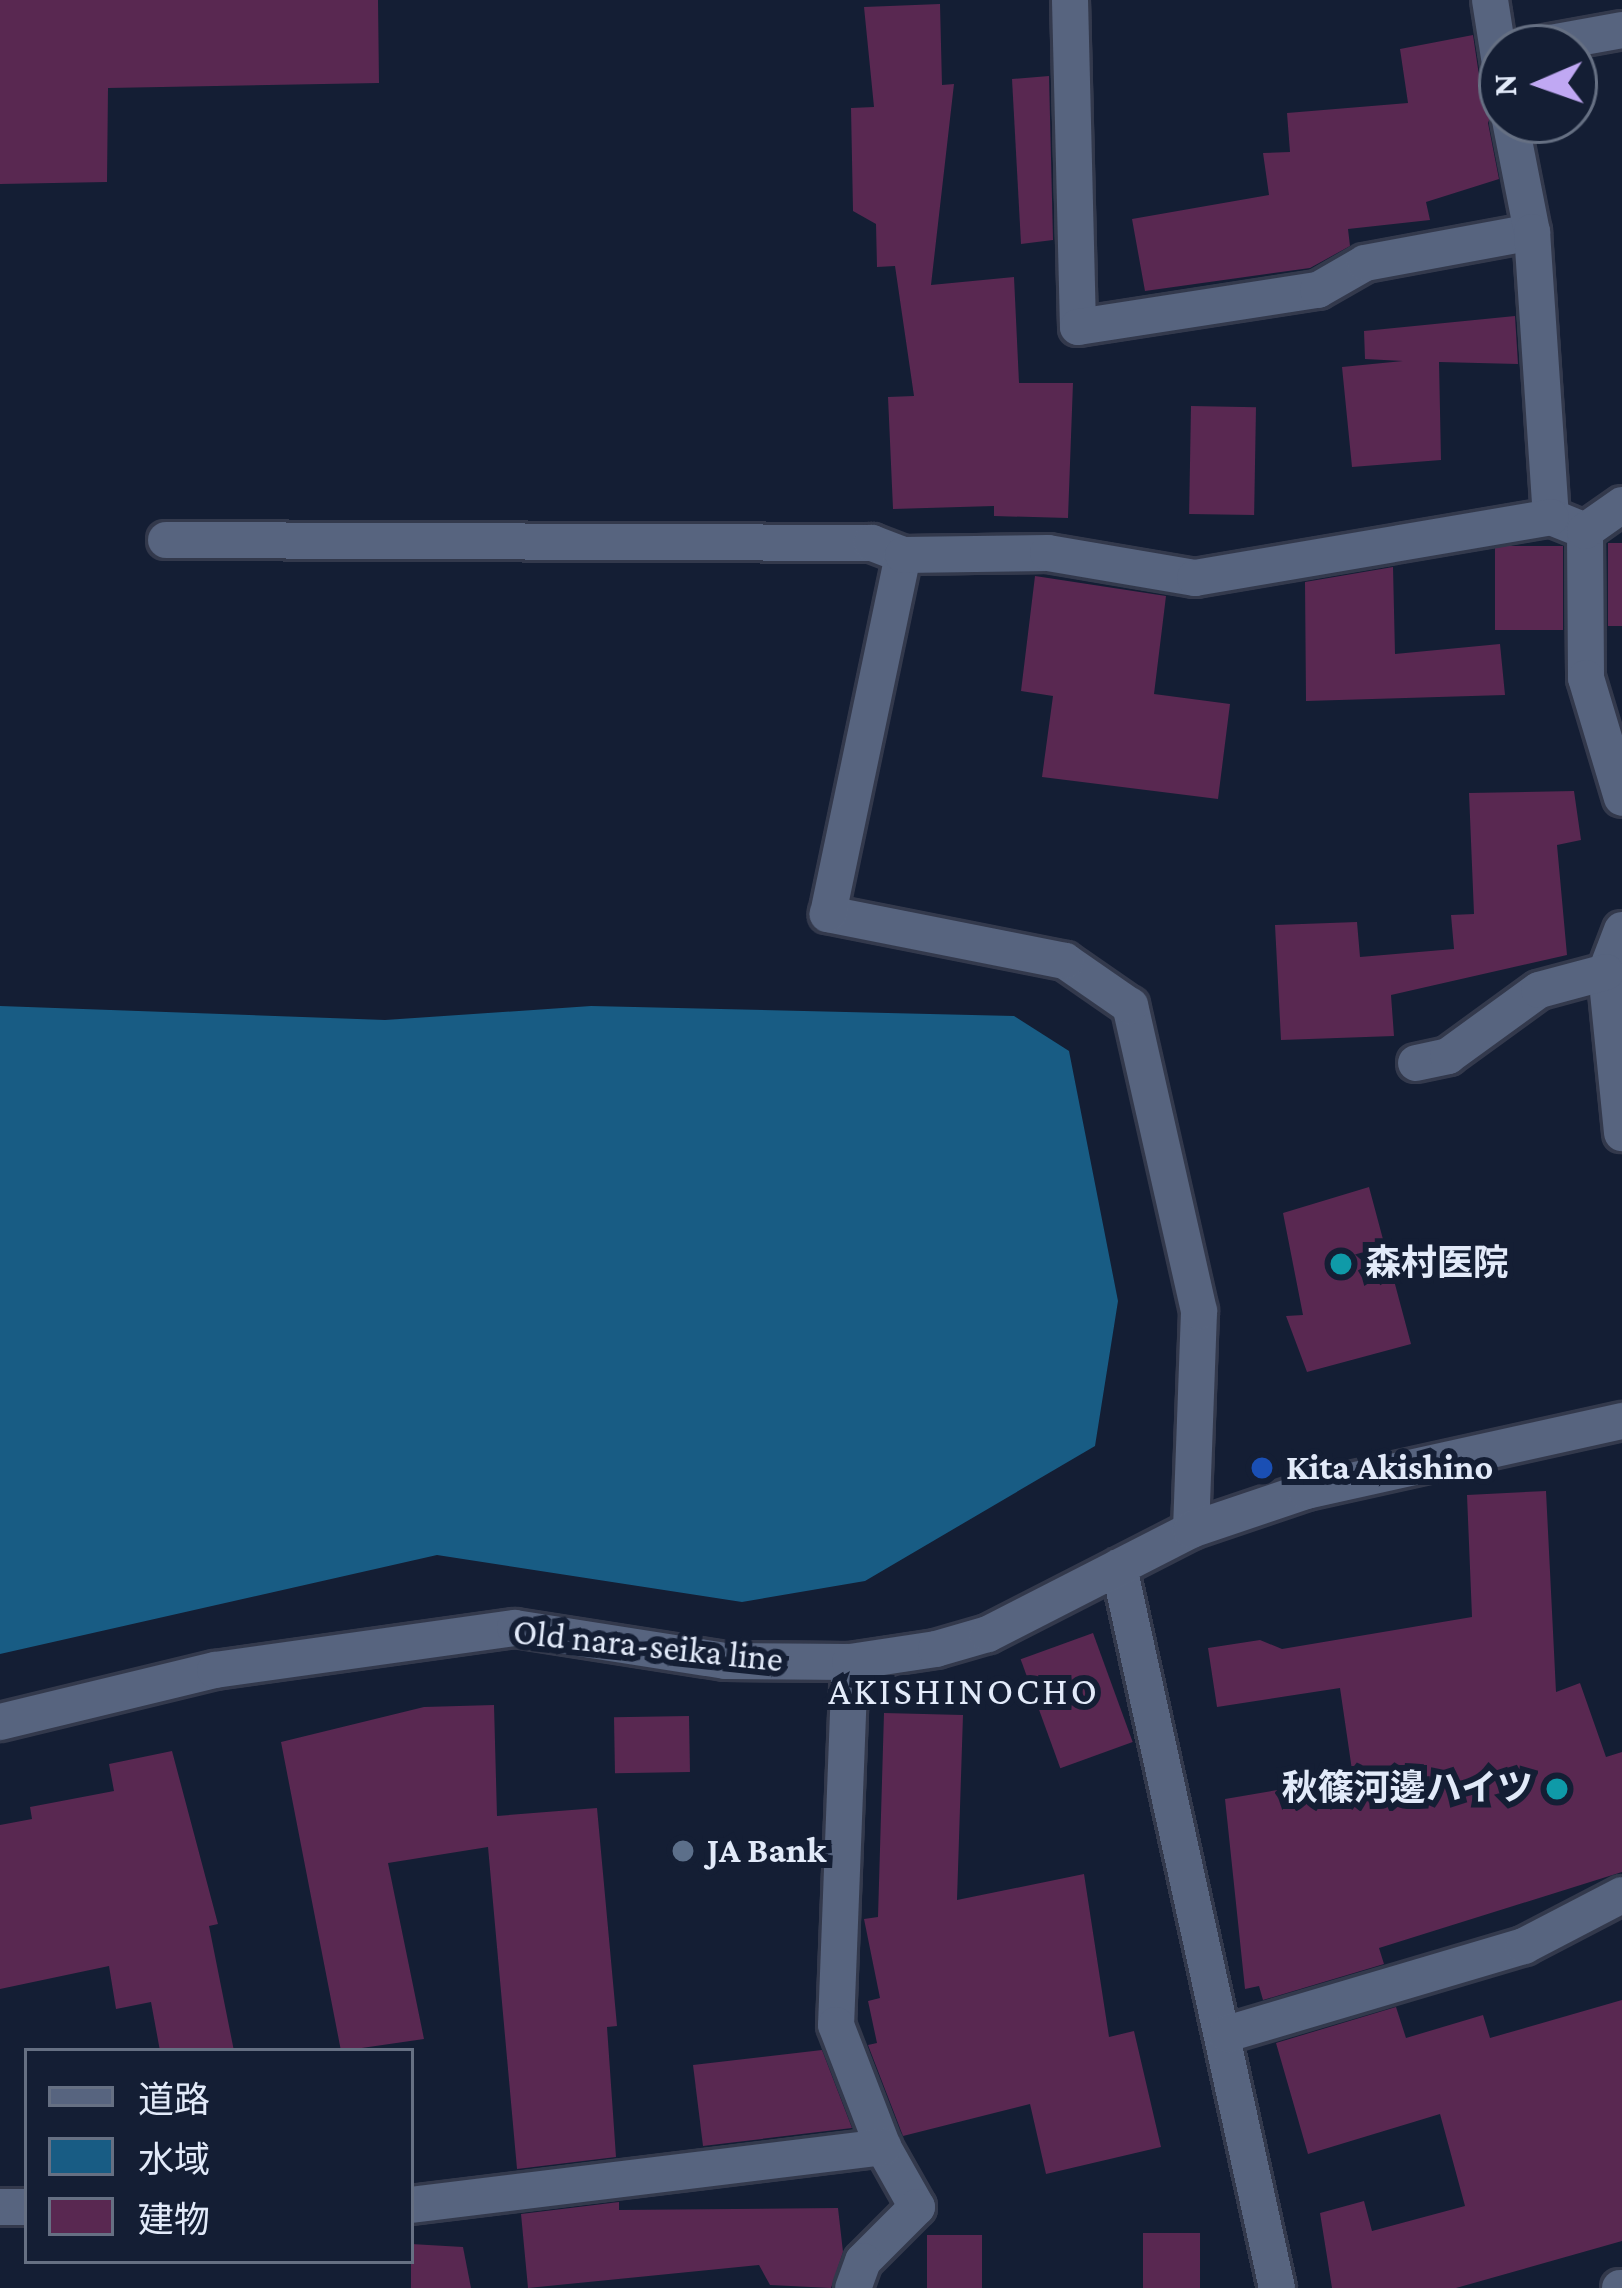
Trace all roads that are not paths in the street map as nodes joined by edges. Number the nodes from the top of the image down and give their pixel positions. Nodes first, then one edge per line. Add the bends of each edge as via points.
1 (1070, 0) edge
2 (1515, 144) edge
3 (1532, 232) junction
4 (1622, 505) edge
5 (1568, 524) junction
6 (166, 540) dead end
7 (903, 555) junction
8 (1622, 798) edge
9 (1622, 930) edge
10 (1606, 972) junction
11 (1416, 1063) dead end
12 (1622, 1133) edge
13 (1622, 1421) edge
14 (1192, 1530) junction
15 (1119, 1567) junction
16 (850, 1662) junction
17 (0, 1723) edge
18 (1622, 1895) edge
19 (1227, 2034) junction
20 (883, 2147) junction
21 (414, 2205) edge
22 (853, 2288) edge
23 (1277, 2288) edge

1 - 3 street via 1078,327 1318,290 1365,263
2 - 3 street
3 - 5 street
4 - 5 street
5 - 7 street via 1196,578 1048,553
5 - 8 street via 1586,678
6 - 7 street via 872,543
7 - 14 street via 828,914 1065,961 1130,1006 1199,1311
9 - 10 street
10 - 11 street via 1538,990 1448,1056
10 - 12 street
13 - 14 street, Old nara-seika line via 1306,1491
14 - 15 street, Old nara-seika line
15 - 16 street, Old nara-seika line via 988,1634
15 - 19 street
16 - 17 street, Old nara-seika line via 725,1660 515,1628 215,1670
16 - 20 street via 836,2025
18 - 19 street via 1525,1946
19 - 23 street
20 - 21 street
20 - 22 street via 917,2207 863,2261

